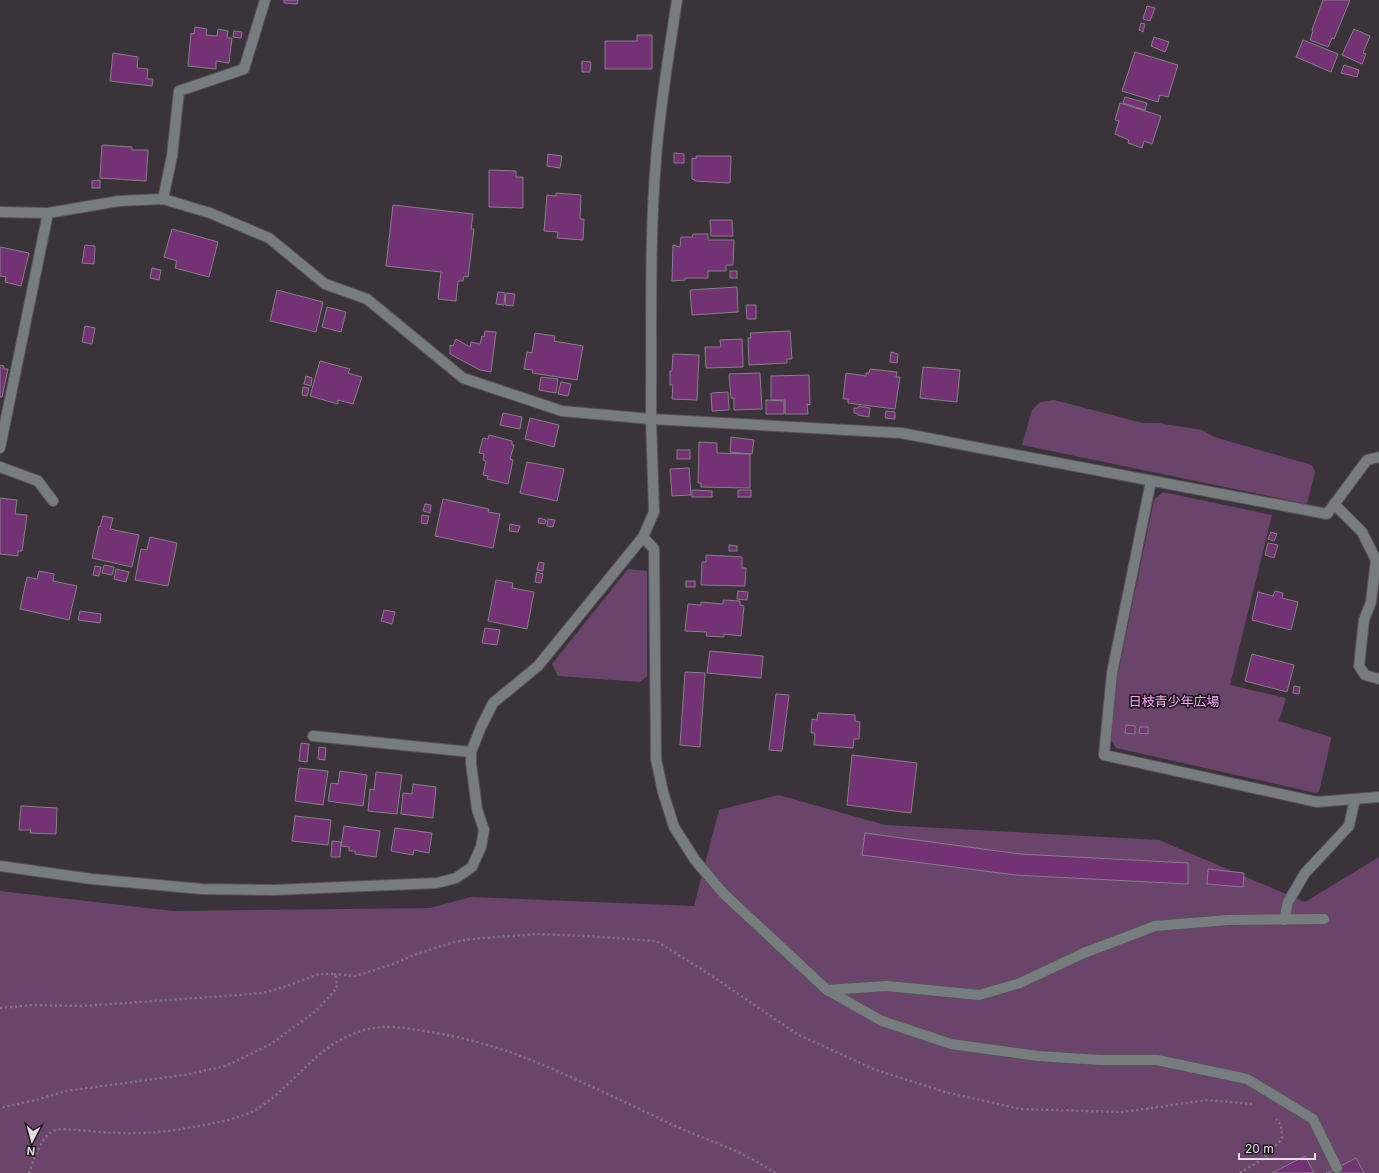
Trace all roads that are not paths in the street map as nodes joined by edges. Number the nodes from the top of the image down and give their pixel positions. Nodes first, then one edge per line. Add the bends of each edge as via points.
1 (265, 0) edge
2 (677, 0) edge
3 (162, 199) junction
4 (0, 212) edge
5 (48, 214) junction
6 (651, 419) junction
7 (0, 448) edge
8 (1379, 457) edge
9 (0, 467) edge
10 (1151, 481) junction
11 (53, 501) dead end
12 (1334, 504) junction
13 (642, 537) junction
14 (1379, 679) edge
15 (313, 736) dead end
16 (471, 752) junction
17 (1379, 797) edge
18 (1355, 799) junction
19 (0, 866) edge
20 (1284, 920) junction
21 (1324, 920) dead end
22 (827, 990) junction
23 (1337, 1168) dead end

1 - 3 street via 244,69 179,91 172,156
2 - 6 street via 664,87 652,226
3 - 5 street via 119,201
3 - 6 street via 210,213 269,238 325,284 367,298 463,378 562,411
4 - 5 street
5 - 7 street
6 - 10 street via 901,433
6 - 13 street via 654,512
8 - 12 street via 1367,460
9 - 11 street via 38,481
10 - 12 street via 1327,514
10 - 18 street via 1112,672 1104,755 1317,802
12 - 14 street via 1362,532 1376,560 1371,602 1364,620 1359,666 1365,676
13 - 16 street via 538,666 493,703
13 - 22 street via 654,549 656,759 674,827 695,860 724,894
15 - 16 street
16 - 19 street via 470,763 477,808 484,830 481,847 472,867 456,878 436,883 273,890 202,889 92,879
17 - 18 street
18 - 20 street via 1349,826 1305,873 1288,902
20 - 21 street
20 - 22 street via 1228,920 1156,926 1084,953 1020,984 979,995 887,986
22 - 23 street via 882,1021 951,1044 1038,1056 1157,1060 1247,1079 1313,1119

